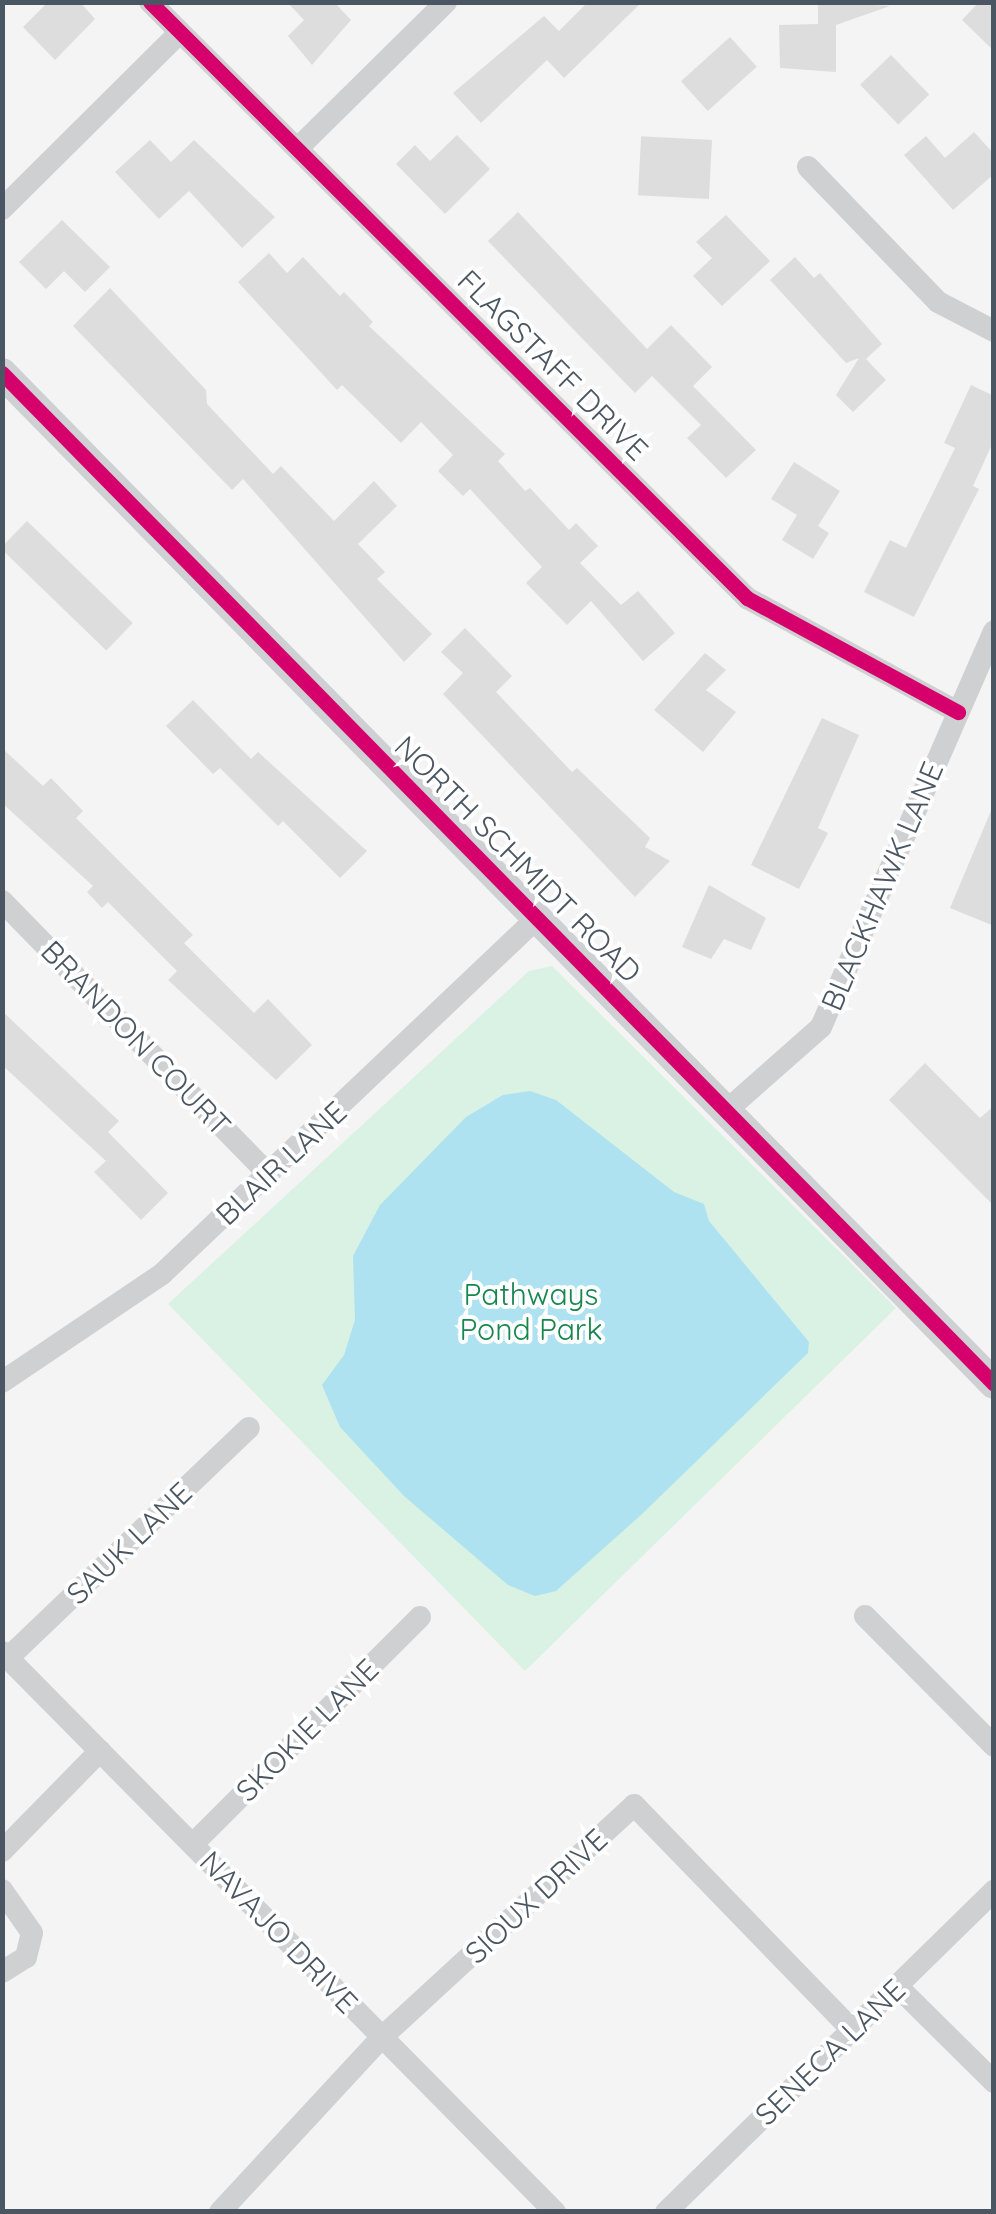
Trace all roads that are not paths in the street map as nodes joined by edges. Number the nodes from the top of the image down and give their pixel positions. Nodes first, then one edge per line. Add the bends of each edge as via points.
1 (150, 2) edge
2 (446, 2) edge
3 (178, 33) junction
4 (298, 148) junction
5 (808, 166) dead end
6 (2, 208) edge
7 (994, 332) edge
8 (2, 373) edge
9 (994, 630) edge
10 (958, 712) junction
11 (2, 901) edge
12 (537, 918) junction
13 (727, 1110) junction
14 (269, 1175) junction
15 (2, 1382) edge
16 (994, 1384) edge
17 (249, 1428) dead end
18 (865, 1616) dead end
19 (420, 1617) dead end
20 (5, 1655) edge
21 (994, 1746) edge
22 (100, 1751) junction
23 (193, 1844) junction
24 (2, 1851) edge
25 (2, 1890) edge
26 (994, 1892) edge
27 (2, 1972) edge
28 (898, 1986) junction
29 (852, 2030) junction
30 (382, 2038) junction
31 (994, 2082) edge
32 (220, 2212) edge
33 (554, 2212) edge
34 (666, 2212) edge

1 - 3 street, FLAGSTAFF DRIVE
2 - 4 street
3 - 4 street, FLAGSTAFF DRIVE
3 - 6 street
4 - 10 street, FLAGSTAFF DRIVE via 747,598
5 - 7 street via 938,302
8 - 12 street, NORTH SCHMIDT ROAD
9 - 10 street, BLACKHAWK LANE
10 - 13 street, BLACKHAWK LANE via 822,1027
11 - 14 street, BRANDON COURT
12 - 13 street, NORTH SCHMIDT ROAD
12 - 14 street, BLAIR LANE
13 - 16 street, NORTH SCHMIDT ROAD
14 - 15 street, BLAIR LANE via 162,1274
17 - 20 street, SAUK LANE
18 - 21 street
19 - 23 street, SKOKIE LANE
20 - 22 street, NAVAJO DRIVE
22 - 23 street, NAVAJO DRIVE
22 - 24 street
23 - 30 street, NAVAJO DRIVE
25 - 27 street via 32,1933 26,1956
26 - 28 street, SENECA LANE
28 - 29 street, SENECA LANE
28 - 31 street
29 - 30 street, SIOUX DRIVE via 634,1805
29 - 34 street, SENECA LANE
30 - 32 street, SIOUX DRIVE
30 - 33 street, NAVAJO DRIVE

